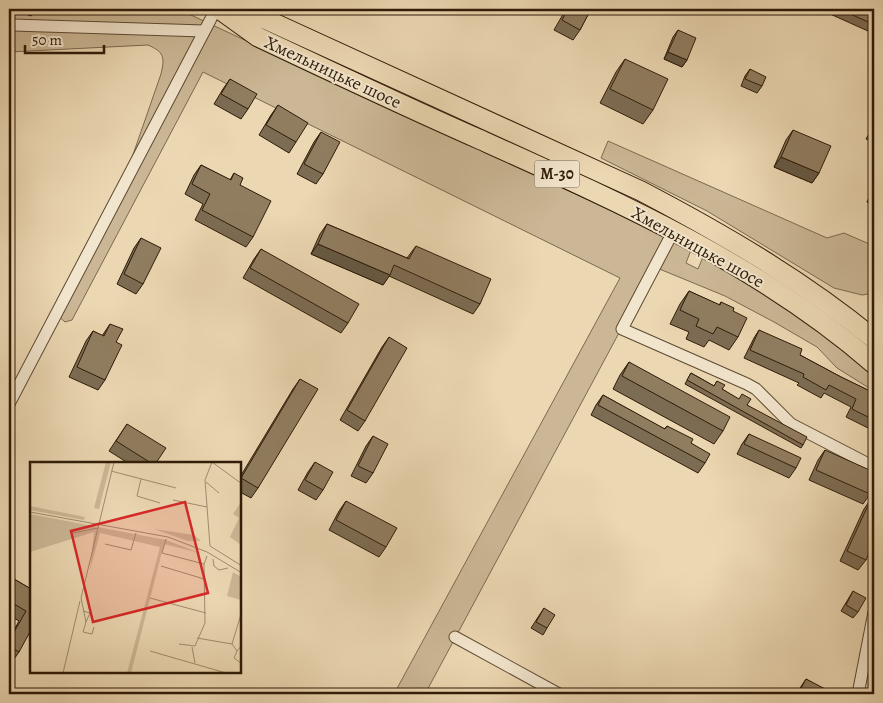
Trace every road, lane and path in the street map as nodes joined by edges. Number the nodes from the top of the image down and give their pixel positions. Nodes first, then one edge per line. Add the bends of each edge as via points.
1 (220, 10) edge
2 (13, 24) dead end
3 (204, 31) junction
4 (674, 230) junction
5 (874, 339) edge
6 (874, 364) edge
7 (9, 404) edge
8 (874, 467) edge
9 (874, 612) edge
10 (455, 637) dead end
11 (559, 694) edge
12 (858, 694) edge

1 - 3 street
1 - 4 highway, Хмельницьке шосе / М-30 via 258,37
1 - 5 highway, Хмельницьке шосе / М-30 via 265,19 641,191 698,221 812,291
2 - 3 street
3 - 7 street
4 - 6 highway, Хмельницьке шосе / М-30 via 802,308
4 - 8 street via 622,329 747,384 791,424
9 - 12 street
10 - 11 street

